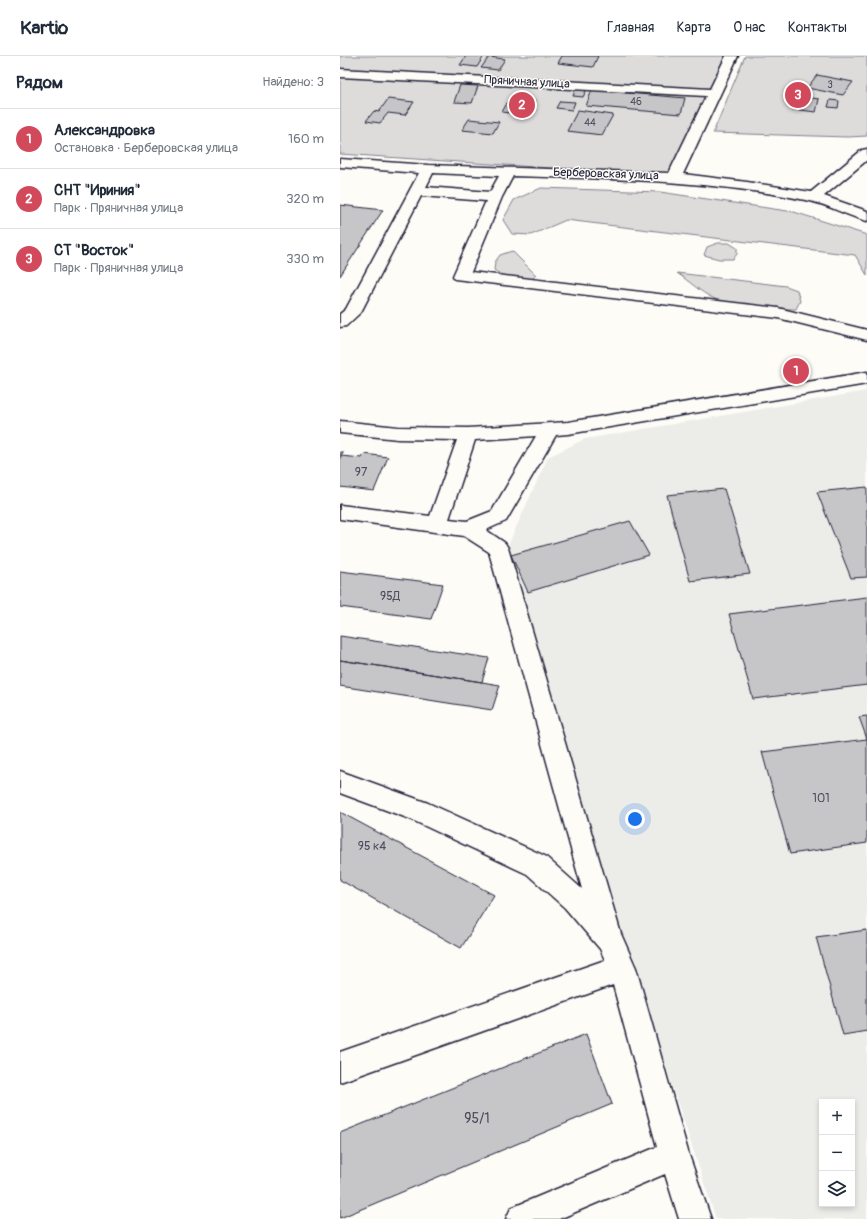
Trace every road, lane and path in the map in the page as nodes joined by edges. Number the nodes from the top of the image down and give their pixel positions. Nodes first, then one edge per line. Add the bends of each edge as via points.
1 (732, 56) edge
2 (340, 73) edge
3 (714, 93) junction
4 (867, 153) edge
5 (340, 163) edge
6 (428, 169) junction
7 (509, 171) junction
8 (674, 177) junction
9 (417, 191) junction
10 (496, 196) junction
11 (814, 197) junction
12 (867, 216) edge
13 (340, 322) edge
14 (867, 335) edge
15 (867, 378) edge
16 (340, 427) edge
17 (550, 429) junction
18 (468, 434) junction
19 (340, 512) edge
20 (437, 524) junction
21 (469, 529) junction
22 (340, 782) edge
23 (610, 940) junction
24 (622, 968) junction
25 (340, 1067) edge
26 (674, 1155) junction
27 (522, 1219) edge
28 (695, 1219) edge

1 - 3 street
2 - 3 street, Пряничная улица
3 - 8 street
4 - 11 street
5 - 6 street, Берберовская улица
6 - 7 street, Берберовская улица
6 - 9 street
7 - 8 street, Берберовская улица
7 - 10 street
8 - 11 street, Берберовская улица
9 - 10 street
9 - 13 street via 353,312
10 - 14 street via 460,276 778,313
11 - 12 street, Берберовская улица
15 - 17 street
16 - 18 street via 398,433
17 - 18 street
17 - 21 street via 499,516
18 - 20 street
19 - 20 street
20 - 21 street
21 - 23 street via 498,548
22 - 23 street via 419,811 536,865 574,899
23 - 24 street
24 - 25 street
24 - 26 street
26 - 27 street
26 - 28 street

